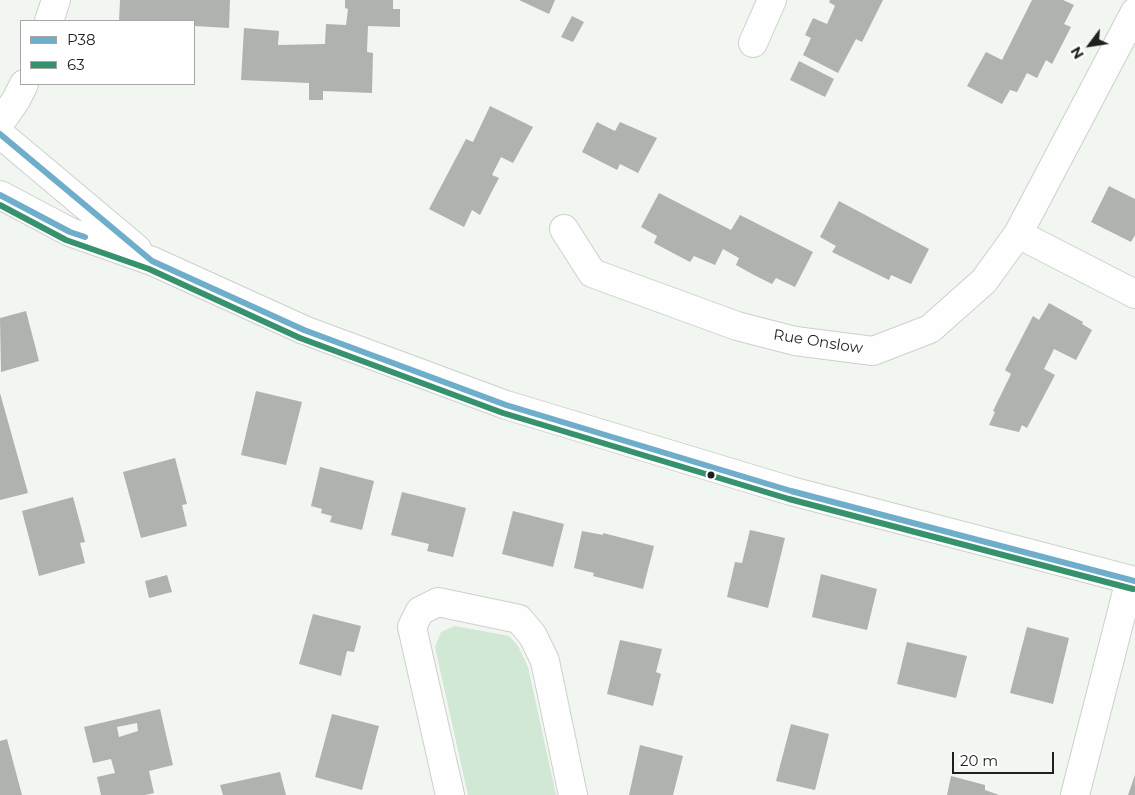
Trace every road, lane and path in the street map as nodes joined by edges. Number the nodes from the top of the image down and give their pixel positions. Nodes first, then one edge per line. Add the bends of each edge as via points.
1 (56, 0) edge
2 (772, 0) edge
3 (1135, 12) edge
4 (49, 20) edge
5 (753, 43) dead end
6 (24, 85) edge
7 (0, 124) edge
8 (0, 134) edge
9 (0, 195) edge
10 (564, 230) dead end
11 (1018, 234) junction
12 (152, 261) junction
13 (1135, 294) edge
14 (1133, 581) edge
15 (450, 795) edge
16 (573, 795) edge
17 (1074, 795) edge

1 - 4 street
2 - 5 street
3 - 11 street, Rue Onslow
6 - 7 street
8 - 12 street
9 - 12 street via 70,232
10 - 11 street, Rue Onslow via 592,273 737,326 795,341 873,351 930,329 984,281
11 - 13 street
12 - 14 street via 304,330 506,405 791,491
14 - 17 street
15 - 16 street via 412,627 420,611 438,602 518,619 533,636 545,661

